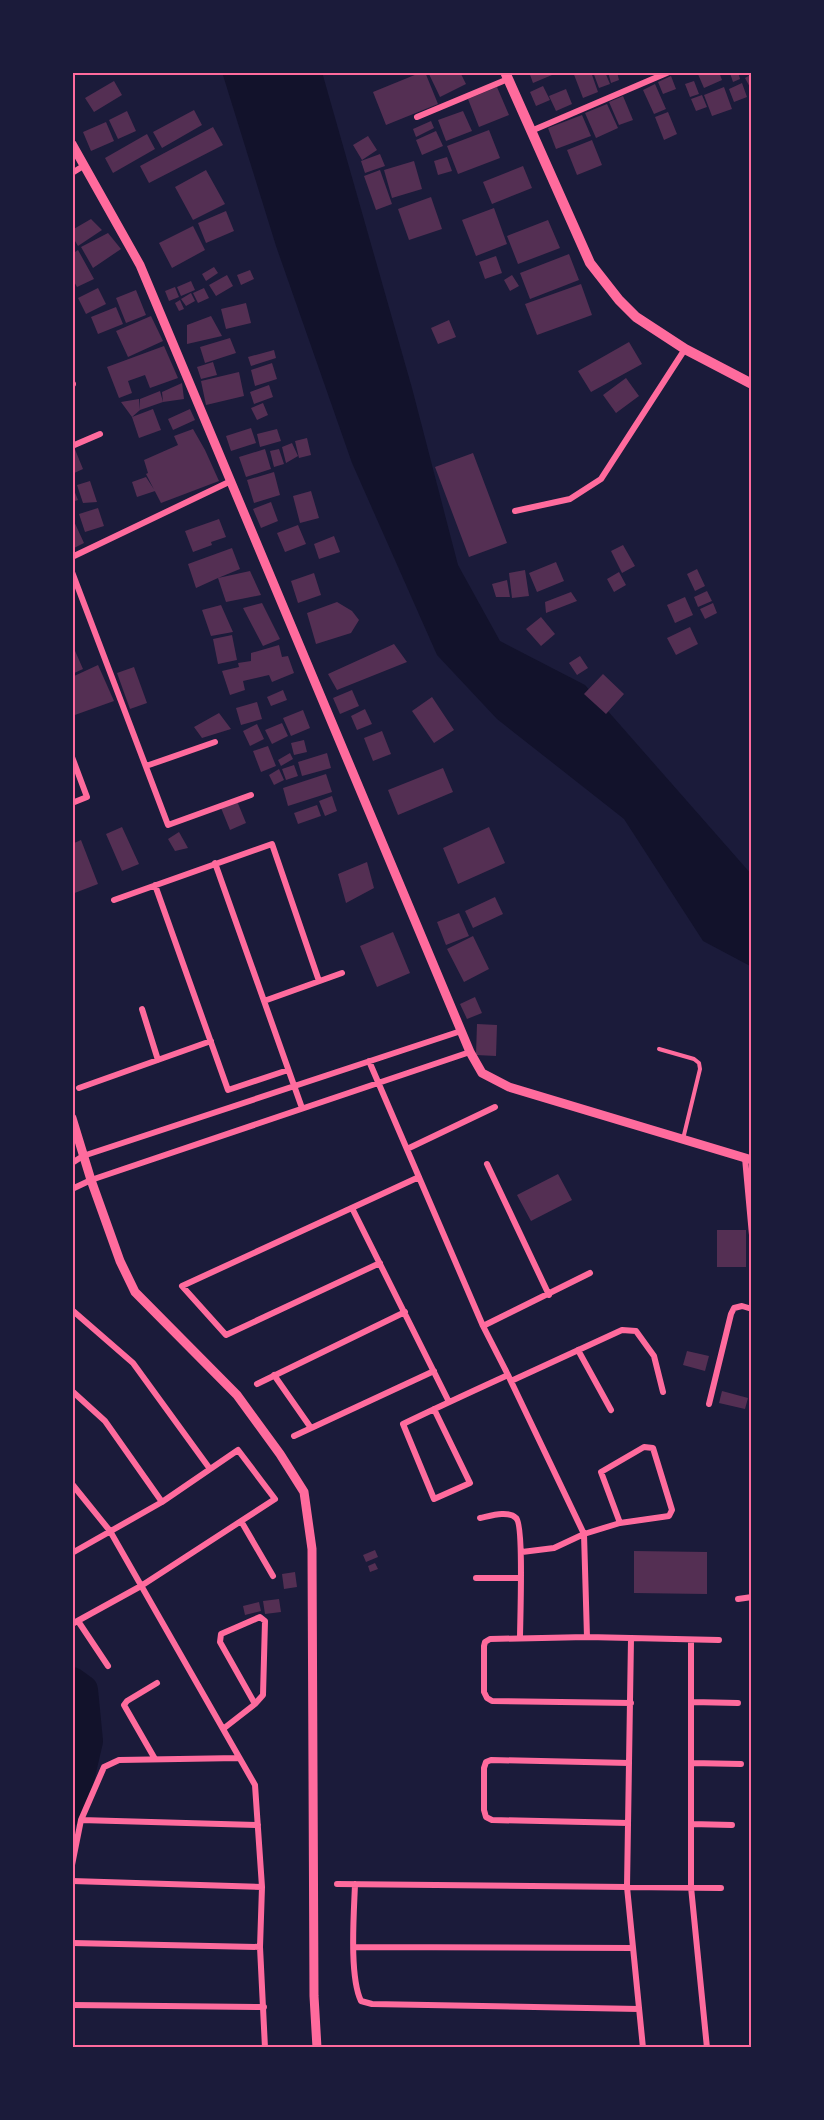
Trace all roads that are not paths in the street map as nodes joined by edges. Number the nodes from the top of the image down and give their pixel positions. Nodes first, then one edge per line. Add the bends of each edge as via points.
1 (669, 72) edge
2 (507, 76) edge
3 (417, 117) dead end
4 (531, 132) junction
5 (72, 144) edge
6 (85, 165) junction
7 (72, 173) edge
8 (685, 349) junction
9 (752, 384) edge
10 (100, 434) dead end
11 (72, 446) edge
12 (232, 480) junction
13 (515, 511) dead end
14 (72, 557) edge
15 (72, 572) edge
16 (215, 742) dead end
17 (72, 757) edge
18 (146, 766) junction
19 (251, 795) dead end
20 (72, 803) edge
21 (215, 863) junction
22 (154, 885) junction
23 (114, 900) dead end
24 (342, 973) dead end
25 (319, 981) junction
26 (264, 1000) junction
27 (141, 1009) dead end
28 (461, 1031) junction
29 (211, 1041) junction
30 (659, 1049) dead end
31 (470, 1052) junction
32 (158, 1059) junction
33 (369, 1061) junction
34 (288, 1070) junction
35 (378, 1083) junction
36 (294, 1086) junction
37 (79, 1088) dead end
38 (495, 1107) dead end
39 (302, 1108) junction
40 (72, 1118) edge
41 (683, 1139) junction
42 (407, 1149) junction
43 (84, 1156) junction
44 (749, 1159) edge
45 (72, 1163) edge
46 (487, 1164) dead end
47 (419, 1178) junction
48 (91, 1180) junction
49 (72, 1189) edge
50 (352, 1208) junction
51 (752, 1235) edge
52 (380, 1263) junction
53 (590, 1273) dead end
54 (549, 1295) junction
55 (752, 1309) edge
56 (72, 1310) edge
57 (405, 1312) junction
58 (483, 1326) junction
59 (578, 1350) junction
60 (434, 1371) junction
61 (274, 1375) junction
62 (510, 1378) junction
63 (256, 1384) dead end
64 (72, 1391) edge
65 (663, 1392) dead end
66 (449, 1402) junction
67 (709, 1404) dead end
68 (434, 1408) junction
69 (611, 1410) dead end
70 (311, 1428) junction
71 (294, 1436) dead end
72 (210, 1469) junction
73 (73, 1487) edge
74 (162, 1502) junction
75 (480, 1518) dead end
76 (241, 1521) junction
77 (620, 1523) junction
78 (110, 1532) junction
79 (584, 1534) junction
80 (522, 1552) junction
81 (72, 1553) edge
82 (273, 1576) dead end
83 (476, 1578) dead end
84 (521, 1578) junction
85 (141, 1586) junction
86 (752, 1598) edge
87 (738, 1599) dead end
88 (75, 1622) edge
89 (587, 1637) junction
90 (520, 1638) junction
91 (631, 1639) junction
92 (691, 1640) junction
93 (719, 1640) dead end
94 (108, 1666) dead end
95 (157, 1683) dead end
96 (692, 1702) junction
97 (631, 1703) junction
98 (738, 1703) dead end
99 (255, 1704) junction
100 (223, 1729) junction
101 (240, 1758) junction
102 (155, 1759) junction
103 (629, 1762) junction
104 (691, 1763) junction
105 (741, 1764) dead end
106 (81, 1820) junction
107 (628, 1823) junction
108 (691, 1824) junction
109 (258, 1825) junction
110 (732, 1825) dead end
111 (72, 1865) edge
112 (72, 1881) edge
113 (338, 1884) dead end
114 (355, 1884) junction
115 (262, 1887) junction
116 (627, 1887) junction
117 (691, 1887) junction
118 (721, 1888) dead end
119 (72, 1943) edge
120 (260, 1947) junction
121 (354, 1947) junction
122 (633, 1948) junction
123 (72, 2005) edge
124 (264, 2007) junction
125 (639, 2009) junction
126 (265, 2048) edge
127 (317, 2048) edge
128 (643, 2048) edge
129 (707, 2048) edge

1 - 4 street
2 - 3 street
2 - 4 main road
4 - 8 main road via 590,263 636,317
5 - 6 street
6 - 7 street
6 - 12 street via 140,265
8 - 9 main road
8 - 13 street via 601,479 570,499
10 - 11 street
12 - 14 street
12 - 28 street
15 - 18 street
16 - 18 street
17 - 20 street via 87,797
18 - 19 street via 168,825
21 - 22 street
21 - 25 street via 272,844
21 - 26 street
22 - 23 street
22 - 29 street
24 - 25 street
25 - 26 street
26 - 34 street
27 - 32 street
28 - 31 street
28 - 33 street
29 - 32 street
29 - 34 street via 228,1090
30 - 41 lane via 699,1063
31 - 35 street
31 - 41 street via 482,1073 509,1087
32 - 37 street
33 - 35 street
33 - 36 street
34 - 36 street
35 - 39 street
35 - 42 street
36 - 39 street
36 - 43 street
38 - 42 street
39 - 48 street
40 - 43 street
41 - 44 street
42 - 47 street
43 - 45 street
43 - 48 street
44 - 51 street
46 - 54 street
47 - 50 street
47 - 58 street
48 - 49 street
48 - 127 street via 135,1292 237,1395 304,1492 312,1549
50 - 52 street
50 - 52 street via 182,1286 226,1335
52 - 57 street
53 - 54 street
54 - 58 street
55 - 67 street via 734,1308
56 - 72 street via 133,1363
57 - 60 street
57 - 61 street
58 - 62 street
59 - 62 street
59 - 65 street via 622,1330 636,1331 654,1356
59 - 69 street
60 - 66 street
60 - 70 street
61 - 63 street
61 - 70 street
62 - 66 street
62 - 79 street
64 - 74 street via 105,1420
66 - 68 street
68 - 68 street via 470,1483 434,1499 403,1424
70 - 71 street
72 - 74 street
72 - 76 street via 238,1450 275,1499
73 - 78 street
74 - 78 street
75 - 80 street via 518,1518
76 - 82 street
76 - 85 street
77 - 77 street via 601,1472 644,1447 653,1448 672,1510 669,1516
77 - 79 street
78 - 81 street
78 - 85 street
79 - 80 street via 554,1548
79 - 89 street
80 - 84 street
83 - 84 street
84 - 90 street
85 - 88 street
85 - 100 street
86 - 87 street
88 - 94 street
89 - 90 street
89 - 91 street
90 - 97 street via 485,1642 484,1692 492,1701
91 - 92 street
91 - 97 street
92 - 93 street
92 - 96 street
95 - 102 street via 124,1705
96 - 98 street
96 - 104 street
97 - 103 street
99 - 99 street via 263,1695 265,1621 260,1617 220,1637
99 - 100 street
100 - 101 street
101 - 102 street
101 - 109 street via 255,1785
102 - 106 street via 119,1760 104,1767
103 - 107 street
103 - 107 street via 490,1760 484,1768 484,1810 492,1820
104 - 105 street
104 - 108 street
106 - 109 street
106 - 111 street
107 - 116 street
108 - 110 street
108 - 117 street
109 - 115 street
112 - 115 street
113 - 114 street
114 - 116 street
114 - 121 street
115 - 120 street
116 - 117 street
116 - 122 street
117 - 118 street
117 - 129 street
119 - 120 street
120 - 124 street
121 - 122 street
121 - 125 street via 357,1992 361,2001 372,2004
122 - 125 street
123 - 124 street
124 - 126 street
125 - 128 street

